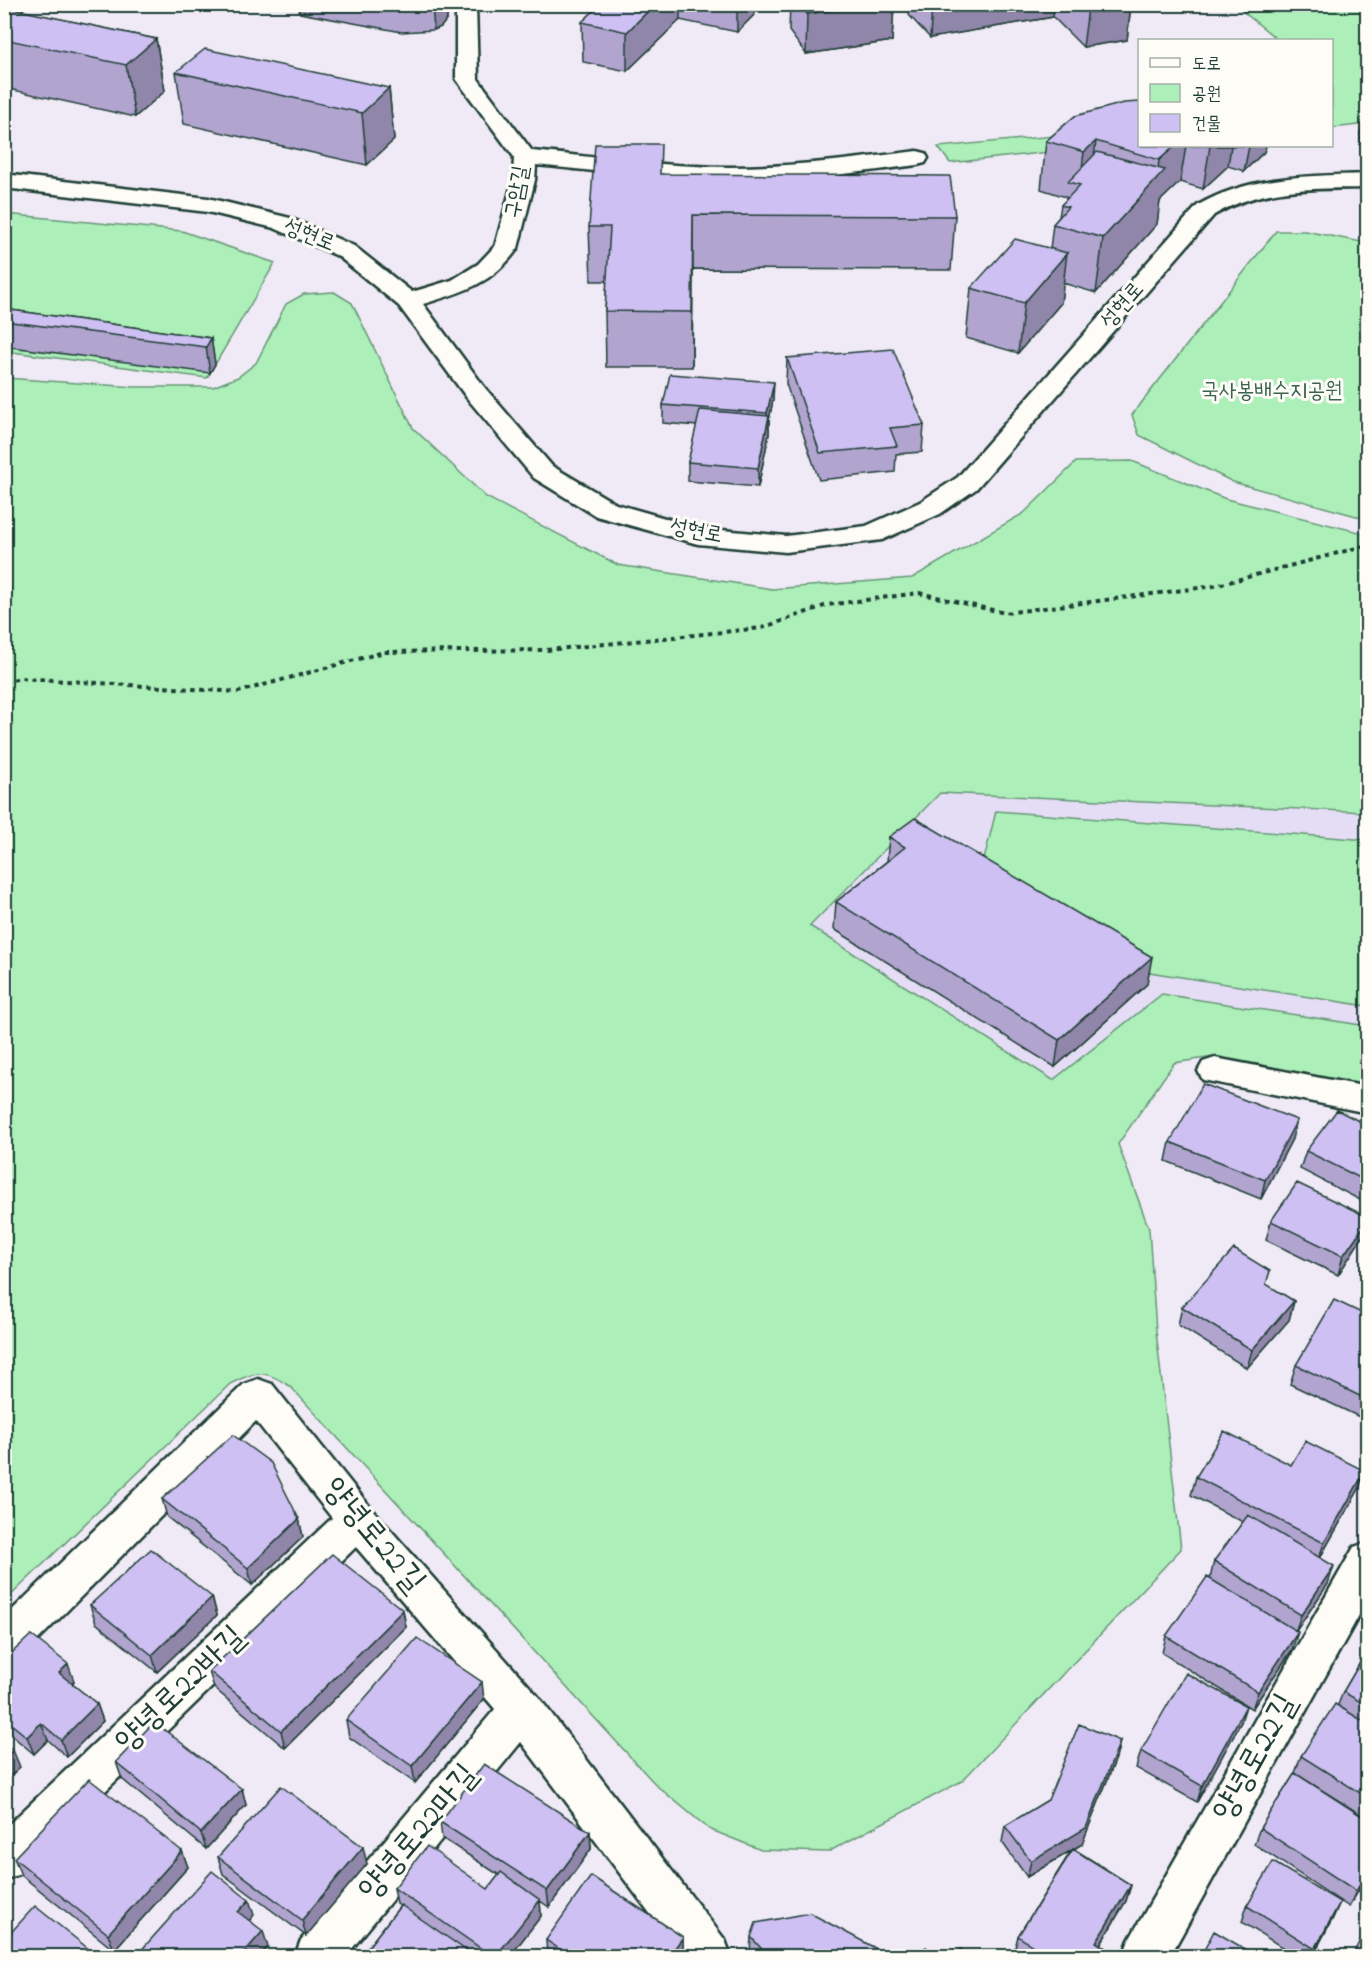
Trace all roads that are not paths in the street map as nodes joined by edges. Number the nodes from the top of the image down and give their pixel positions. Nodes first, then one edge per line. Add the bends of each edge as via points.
1 (466, 4) edge
2 (525, 157) junction
3 (916, 158) dead end
4 (4, 181) edge
5 (1368, 181) edge
6 (408, 301) junction
7 (1215, 1071) dead end
8 (1368, 1100) edge
9 (357, 1520) junction
10 (1368, 1560) edge
11 (4, 1646) edge
12 (522, 1709) junction
13 (4, 1859) edge
14 (316, 1956) edge
15 (709, 1956) edge
16 (1145, 1956) edge

1 - 2 street, 구암길 via 467,79
2 - 3 street via 633,170 730,174 814,171
2 - 6 street, 구암길 via 524,180 506,248 486,269 461,285
4 - 6 street, 성현로 via 207,206 282,224 346,251
5 - 6 street, 성현로 via 1275,185 1221,200 1206,210 968,483 930,508 872,534 786,544 698,536 606,510 543,471 476,393
7 - 8 street
9 - 11 street, 양녕로22길 via 258,1395
9 - 12 street, 양녕로22길
9 - 13 street, 양녕로22바길
10 - 16 street, 양녕로22길
12 - 14 street, 양녕로22마길
12 - 15 street, 양녕로22길

